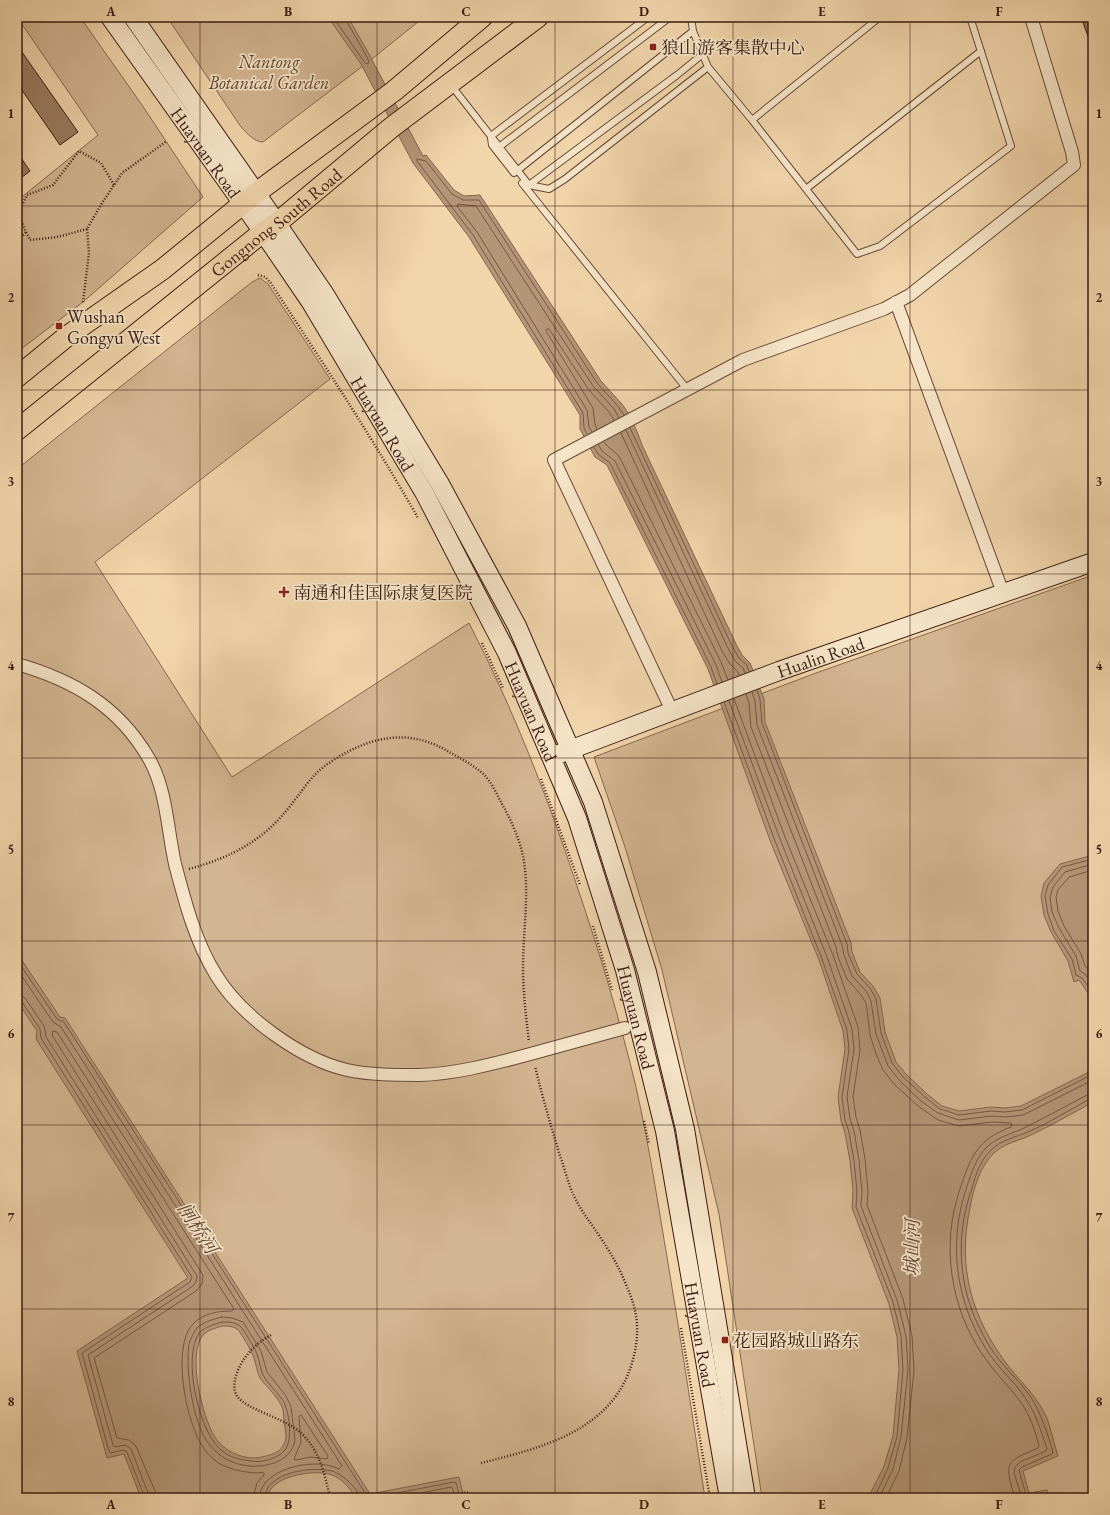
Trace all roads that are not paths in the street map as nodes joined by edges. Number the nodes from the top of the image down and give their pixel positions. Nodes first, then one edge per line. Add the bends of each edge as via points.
1 (110, 17) edge
2 (133, 17) edge
3 (482, 17) edge
4 (538, 17) edge
5 (648, 17) edge
6 (670, 17) edge
7 (691, 17) edge
8 (880, 17) edge
9 (970, 17) edge
10 (1031, 17) edge
11 (693, 31) junction
12 (981, 51) junction
13 (702, 54) junction
14 (708, 67) junction
15 (449, 83) junction
16 (752, 120) junction
17 (491, 136) junction
18 (499, 147) junction
19 (518, 170) junction
20 (529, 185) junction
21 (806, 189) junction
22 (249, 199) junction
23 (270, 228) junction
24 (896, 302) junction
25 (17, 377) edge
26 (688, 389) junction
27 (17, 430) edge
28 (1093, 562) edge
29 (1003, 593) junction
30 (17, 664) edge
31 (672, 711) junction
32 (570, 749) junction
33 (551, 757) junction
34 (625, 1028) dead end
35 (729, 1498) edge
36 (746, 1498) edge

1 - 22 main road, Huayuan Road
2 - 22 main road, Huayuan Road
3 - 22 main road, Gongnong South Road via 394,91
4 - 15 main road, Gongnong South Road
5 - 17 lane
6 - 18 lane
7 - 11 lane
8 - 16 lane
9 - 12 lane
10 - 24 street via 1074,165 910,295
11 - 13 lane
11 - 19 lane
12 - 21 lane
12 - 21 lane via 1011,146 880,246 857,254
13 - 14 lane
13 - 20 lane
14 - 16 lane
14 - 20 lane via 565,179 549,189
15 - 17 lane
15 - 23 main road, Gongnong South Road
16 - 21 lane
17 - 18 lane
17 - 26 lane via 492,145
18 - 19 lane
19 - 20 lane
22 - 23 main road, Huayuan Road
22 - 25 main road, Gongnong South Road via 163,269 66,337
23 - 27 main road, Gongnong South Road
23 - 32 main road, Huayuan Road via 324,293 440,484 517,626
23 - 33 main road, Huayuan Road via 310,301 425,494 507,653
24 - 26 street via 884,309 743,360
24 - 29 street
26 - 31 street via 554,460
28 - 29 main road, Hualin Road
29 - 31 main road, Hualin Road
30 - 34 street via 57,677 88,694 118,719 149,758 165,803 177,872 195,932 223,986 247,1012 276,1036 309,1055 347,1070 420,1075 462,1070
31 - 32 main road, Hualin Road
32 - 33 main road, Hualin Road
32 - 36 main road, Huayuan Road via 593,802 647,972 685,1129
33 - 35 main road, Huayuan Road via 577,818 626,970 665,1131

